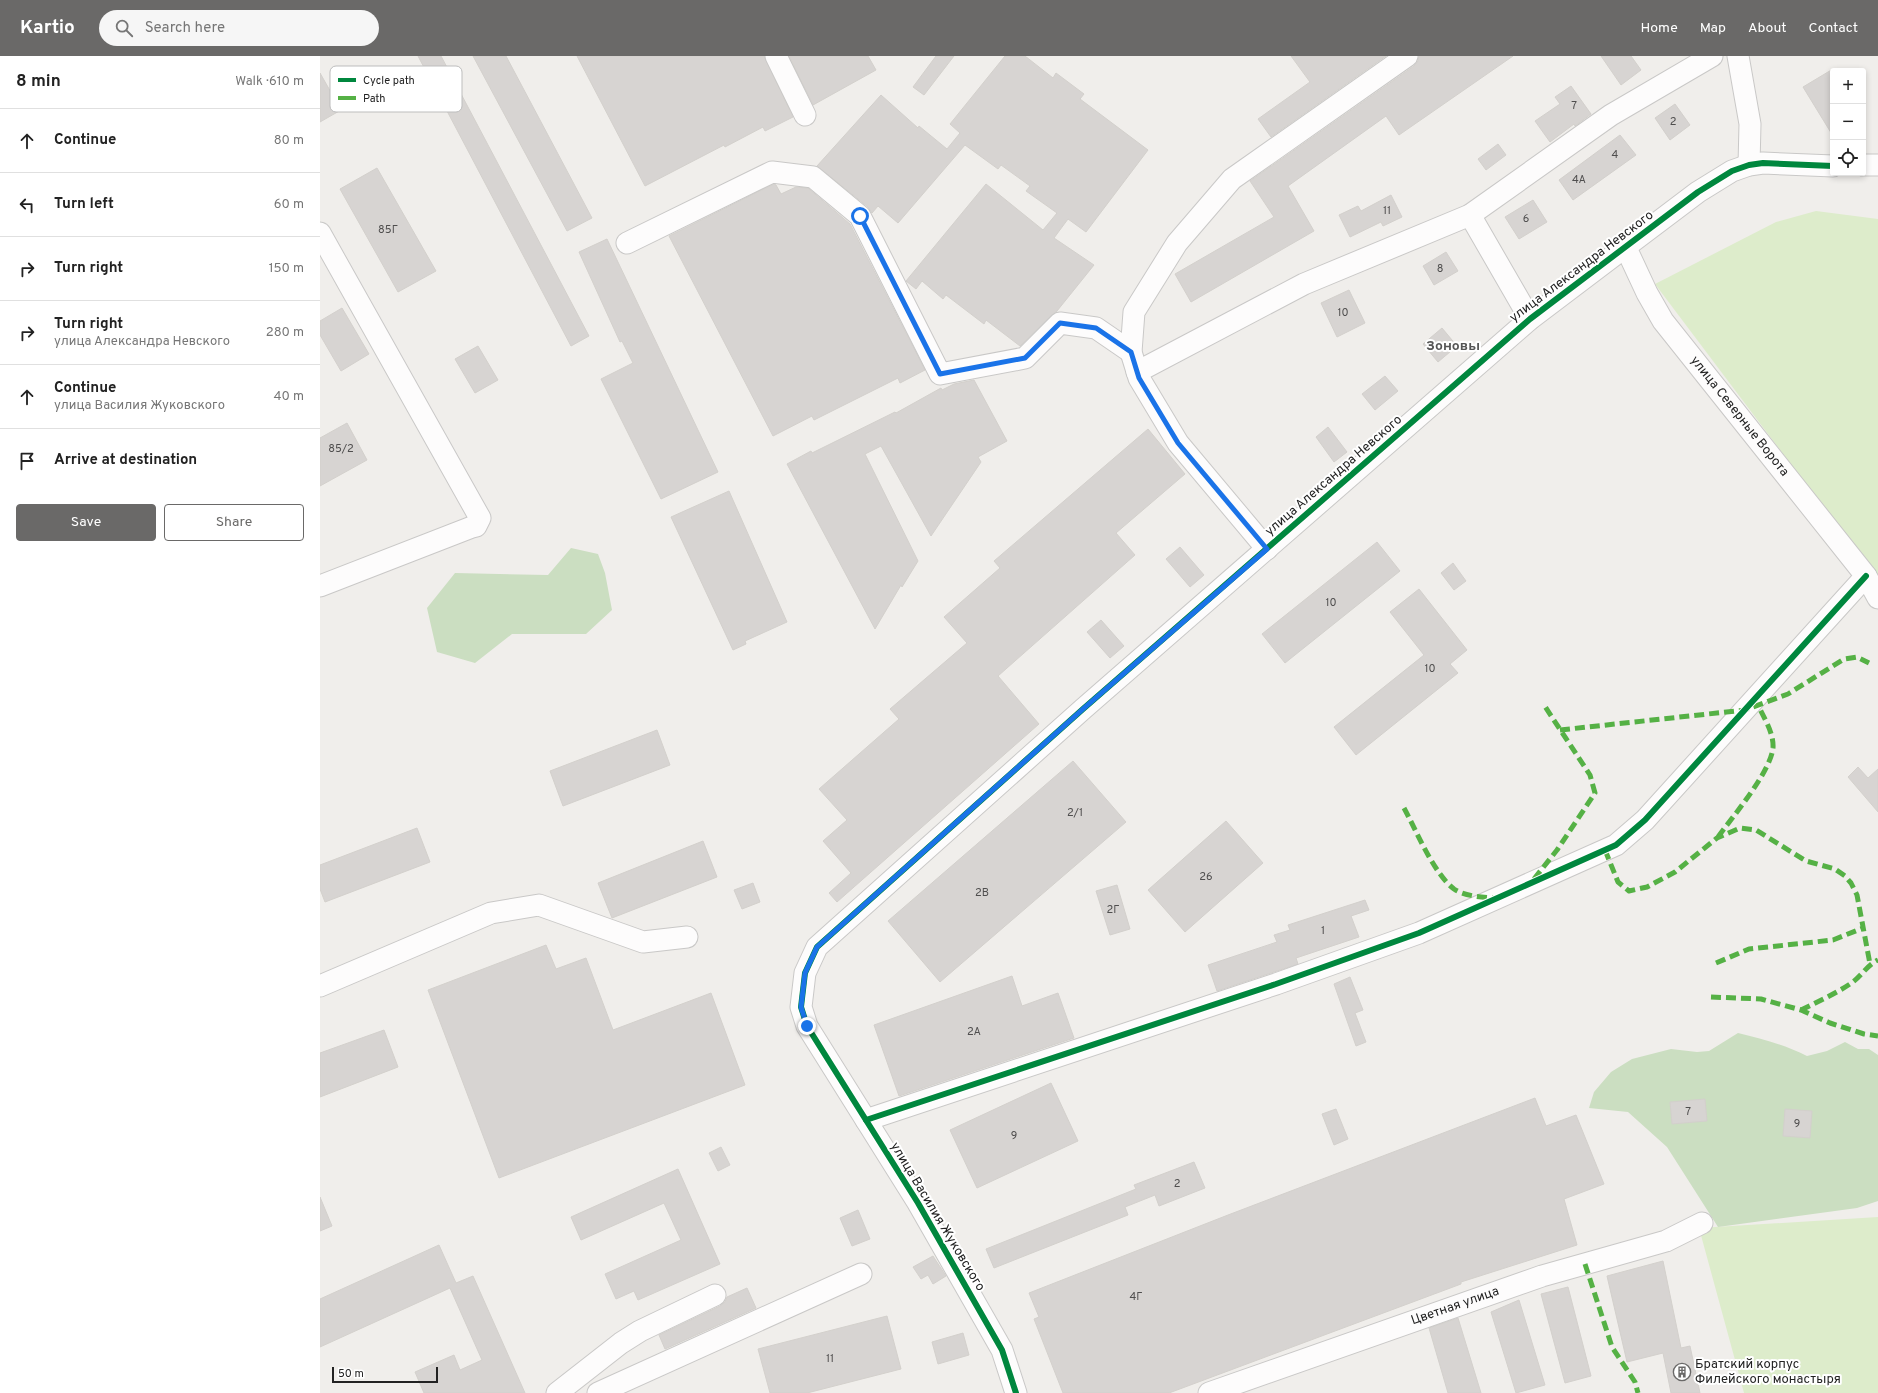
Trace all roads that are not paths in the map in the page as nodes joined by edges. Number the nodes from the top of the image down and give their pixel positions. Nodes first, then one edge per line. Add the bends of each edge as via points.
1 (776, 56) edge
2 (1407, 56) edge
3 (1712, 56) edge
4 (1738, 56) edge
5 (806, 115) dead end
6 (1749, 165) junction
7 (1866, 165) edge
8 (1878, 165) edge
9 (1830, 166) edge
10 (1470, 215) junction
11 (320, 233) edge
12 (627, 243) dead end
13 (1626, 248) junction
14 (1530, 319) junction
15 (1131, 352) junction
16 (1137, 372) junction
17 (1267, 549) junction
18 (1866, 576) junction
19 (320, 586) edge
20 (1878, 598) edge
21 (687, 937) dead end
22 (817, 947) joint
23 (320, 986) edge
24 (866, 1120) junction
25 (1702, 1223) dead end
26 (861, 1274) dead end
27 (714, 1295) dead end
28 (556, 1393) edge
29 (598, 1393) edge
30 (1016, 1393) edge
31 (1209, 1393) edge

1 - 5 street
2 - 15 street via 1232,179 1177,243 1134,312
3 - 10 street via 1611,115
4 - 6 street via 1750,124
6 - 9 street, улица Александра Невского via 1769,163
6 - 13 street, улица Александра Невского via 1715,180
7 - 8 street
10 - 14 street
10 - 16 street via 1304,284
11 - 19 street via 480,518 472,527
12 - 15 street via 772,172 812,177 860,216 940,374 1025,358 1060,323 1096,328
13 - 14 street, улица Александра Невского
13 - 18 street, улица Северные Ворота via 1663,321
14 - 17 street, улица Александра Невского
15 - 16 street
16 - 17 street via 1178,443
17 - 22 street, улица Александра Невского
18 - 20 street, улица Северные Ворота
18 - 24 street via 1645,820 1616,846 1419,933 1276,984
21 - 23 street via 643,942 538,905 491,913
22 - 24 street, улица Василия Жуковского via 805,973 801,1007 807,1026
24 - 30 street, улица Василия Жуковского via 918,1203 1002,1350
25 - 31 street, Цветная улица via 1666,1242 1542,1276
26 - 29 street
27 - 28 street via 640,1331 603,1355

